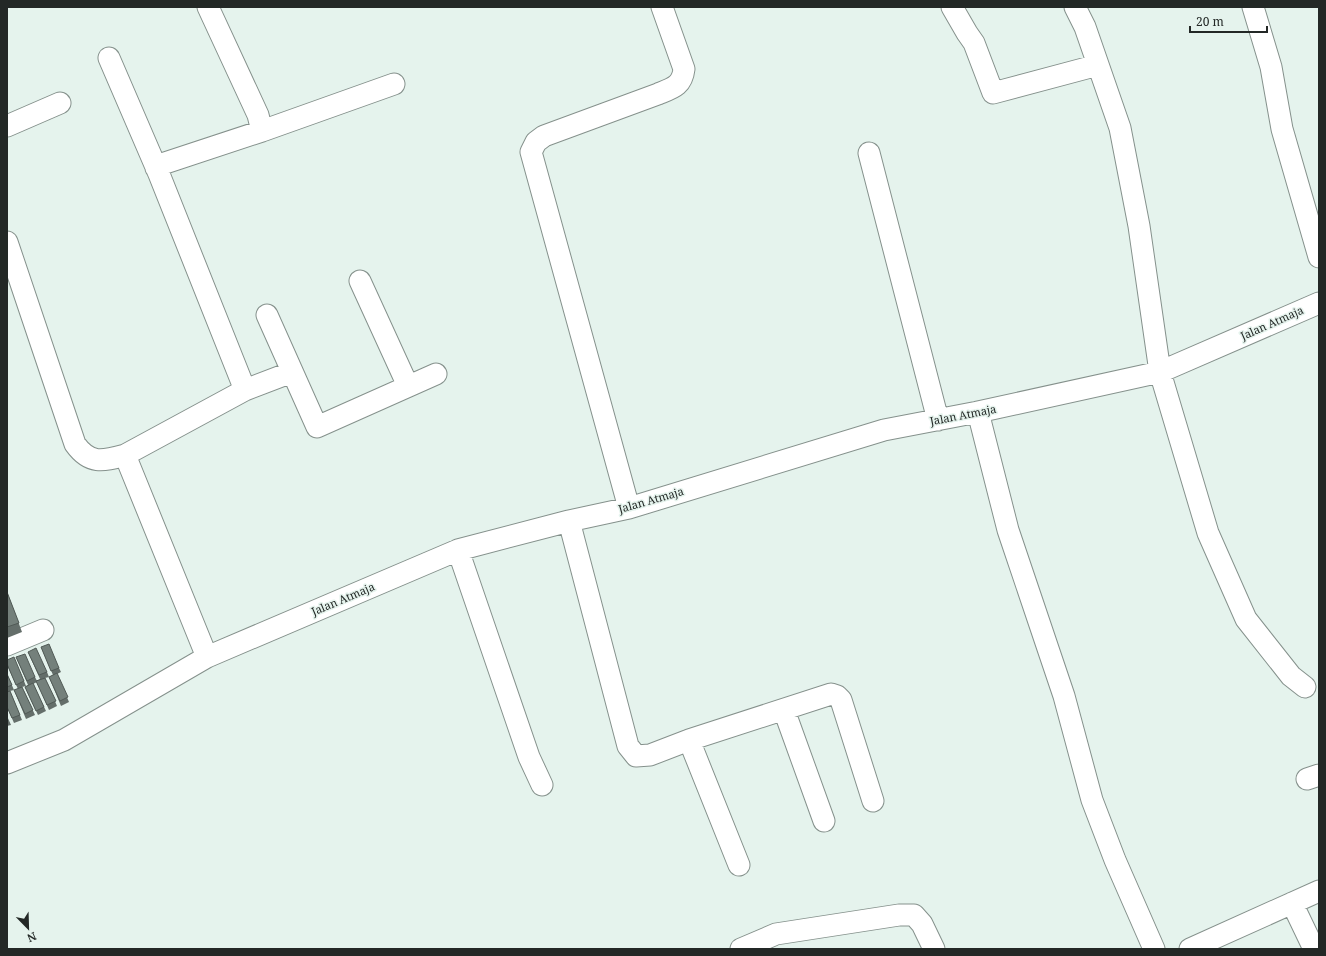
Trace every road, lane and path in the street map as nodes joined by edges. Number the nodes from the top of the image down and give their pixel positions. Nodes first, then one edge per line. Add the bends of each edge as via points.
1 (208, 7) edge
2 (662, 7) edge
3 (952, 7) edge
4 (1075, 7) edge
5 (1253, 7) edge
6 (109, 58) dead end
7 (1098, 65) junction
8 (394, 84) dead end
9 (60, 103) dead end
10 (7, 126) edge
11 (262, 131) junction
12 (869, 153) dead end
13 (156, 168) junction
14 (7, 242) edge
15 (1319, 257) edge
16 (360, 281) dead end
17 (1319, 303) edge
18 (267, 315) dead end
19 (292, 372) junction
20 (1160, 372) junction
21 (436, 374) dead end
22 (408, 386) junction
23 (245, 390) junction
24 (978, 412) junction
25 (938, 420) junction
26 (125, 455) junction
27 (629, 508) junction
28 (568, 520) junction
29 (458, 550) junction
30 (43, 630) dead end
31 (7, 645) edge
32 (207, 657) junction
33 (1305, 687) dead end
34 (784, 710) junction
35 (689, 740) junction
36 (7, 763) edge
37 (542, 785) dead end
38 (873, 801) dead end
39 (824, 821) dead end
40 (739, 865) dead end
41 (1319, 891) edge
42 (1292, 903) junction
43 (741, 949) edge
44 (934, 949) edge
45 (1154, 949) edge
46 (1190, 949) edge
47 (1314, 949) edge

1 - 11 street via 258,116
2 - 27 street via 684,68 683,79 676,86 658,94 544,136 536,142 530,152
3 - 7 street via 974,43 994,94
4 - 7 street
5 - 15 street via 1271,67 1282,129
6 - 13 street
7 - 20 street via 1120,128 1139,226
8 - 11 street
9 - 10 street
11 - 13 street
12 - 25 street
13 - 23 street
14 - 26 street via 75,444 81,453 91,459 102,461
16 - 22 street
17 - 20 street, Jalan Atmaja
18 - 19 street
19 - 22 street via 317,427
19 - 23 street
20 - 24 street, Jalan Atmaja
20 - 33 street via 1208,533 1246,619 1290,676
21 - 22 street
23 - 26 street
24 - 25 street, Jalan Atmaja
24 - 45 street via 1008,530 1064,696 1092,800
25 - 27 street, Jalan Atmaja via 884,430
26 - 32 street
27 - 28 street, Jalan Atmaja
28 - 29 street, Jalan Atmaja
28 - 35 street via 628,746 636,756 650,755
29 - 32 street, Jalan Atmaja
29 - 37 street via 529,757
30 - 31 street
32 - 36 street, Jalan Atmaja via 64,740
34 - 35 street
34 - 38 street via 831,694 841,700
34 - 39 street
35 - 40 street
41 - 42 street
42 - 46 street
42 - 47 street
43 - 44 street via 776,934 899,914 914,916 922,924

